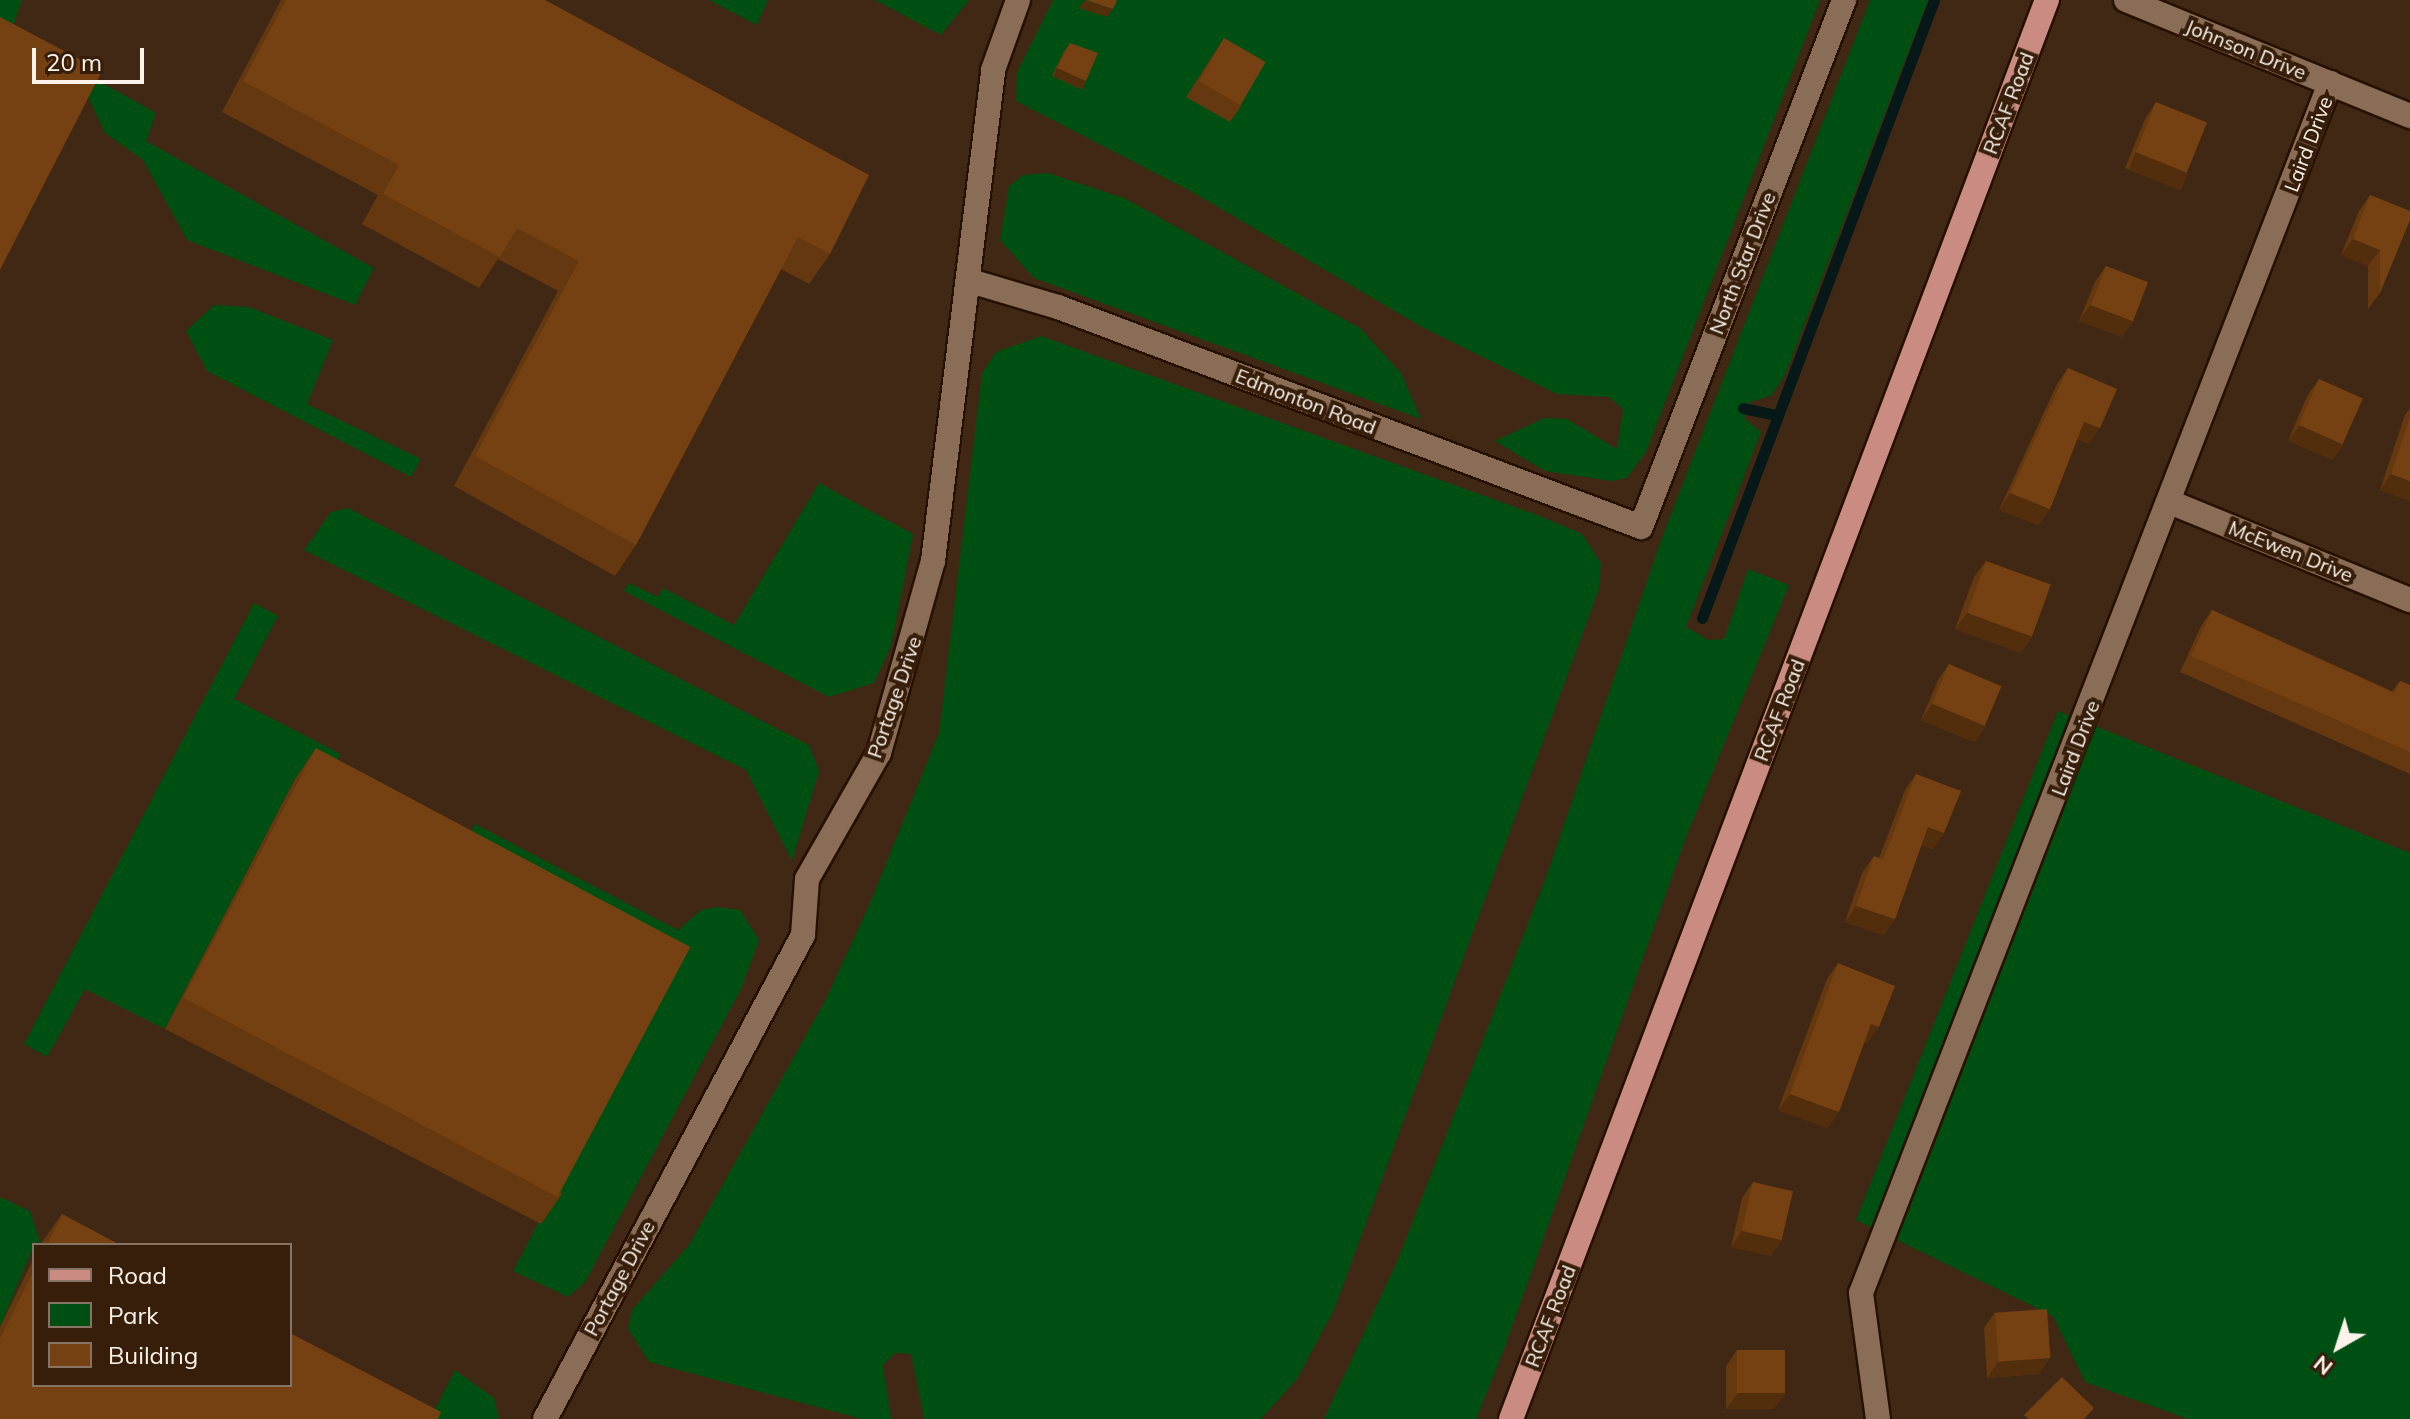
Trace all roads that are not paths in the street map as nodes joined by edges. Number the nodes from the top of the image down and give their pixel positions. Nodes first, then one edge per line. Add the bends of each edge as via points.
1 (1018, 0) edge
2 (1844, 0) edge
3 (2047, 0) edge
4 (2126, 0) edge
5 (2330, 83) junction
6 (2410, 116) edge
7 (970, 281) junction
8 (2172, 503) junction
9 (1641, 527) joint
10 (2410, 600) edge
11 (545, 1419) edge
12 (1511, 1419) edge
13 (1878, 1419) edge

1 - 7 street, Portage Drive via 993,70
2 - 9 street, North Star Drive
3 - 12 main road, RCAF Road
4 - 5 street, Johnson Drive
5 - 6 street, Johnson Drive
5 - 8 street, Laird Drive
7 - 9 street, Edmonton Road via 1058,307
7 - 11 street, Portage Drive via 933,561 879,753 807,879 803,935
8 - 10 street, McEwen Drive
8 - 13 street, Laird Drive via 1861,1293

